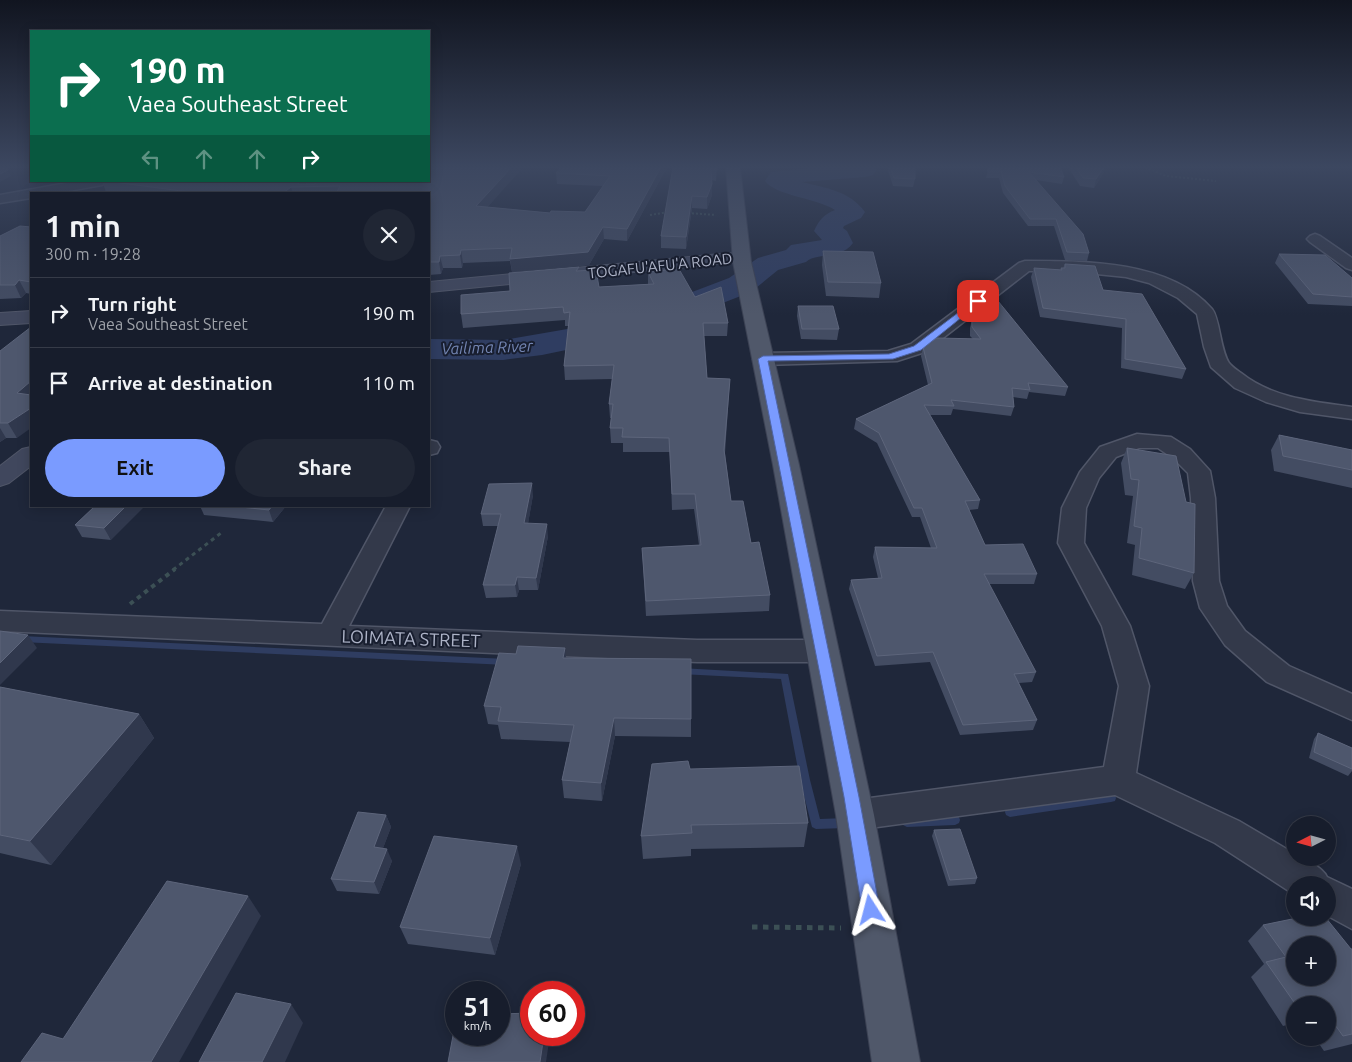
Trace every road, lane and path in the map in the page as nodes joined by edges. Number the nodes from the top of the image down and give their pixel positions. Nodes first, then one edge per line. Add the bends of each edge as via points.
1 (737, 216) edge
2 (1314, 239) dead end
3 (741, 259) junction
4 (1352, 266) edge
5 (430, 287) edge
6 (30, 317) edge
7 (0, 319) edge
8 (763, 359) junction
9 (1352, 413) edge
10 (30, 455) edge
11 (0, 478) edge
12 (397, 507) edge
13 (221, 533) dead end
14 (0, 621) edge
15 (101, 625) junction
16 (330, 635) junction
17 (823, 652) junction
18 (1352, 708) edge
19 (1118, 780) junction
20 (855, 815) junction
21 (1298, 876) edge
22 (1336, 900) edge
23 (1352, 910) edge
24 (752, 926) dead end
25 (874, 929) junction
26 (896, 1062) edge

1 - 3 main road
2 - 4 street
3 - 5 main road, TOGAFU'AFU'A ROAD
3 - 8 main road
6 - 7 main road
8 - 9 street via 890,357 918,348 1024,266 1067,266 1126,272 1155,279 1184,294 1205,312 1212,347 1221,367 1242,384 1307,408
8 - 17 main road
10 - 11 main road
12 - 16 street
13 - 15 path
14 - 15 street, LOIMATA STREET
15 - 16 street, LOIMATA STREET
16 - 17 street, LOIMATA STREET via 697,651
17 - 20 main road
18 - 19 street via 1278,674 1235,638 1214,608 1206,581 1199,471 1182,454 1163,442 1137,441 1108,452 1088,477 1074,508 1071,543 1116,626 1134,686
19 - 20 street
19 - 21 street via 1227,832
20 - 25 main road
22 - 23 street
24 - 25 path
25 - 26 main road

